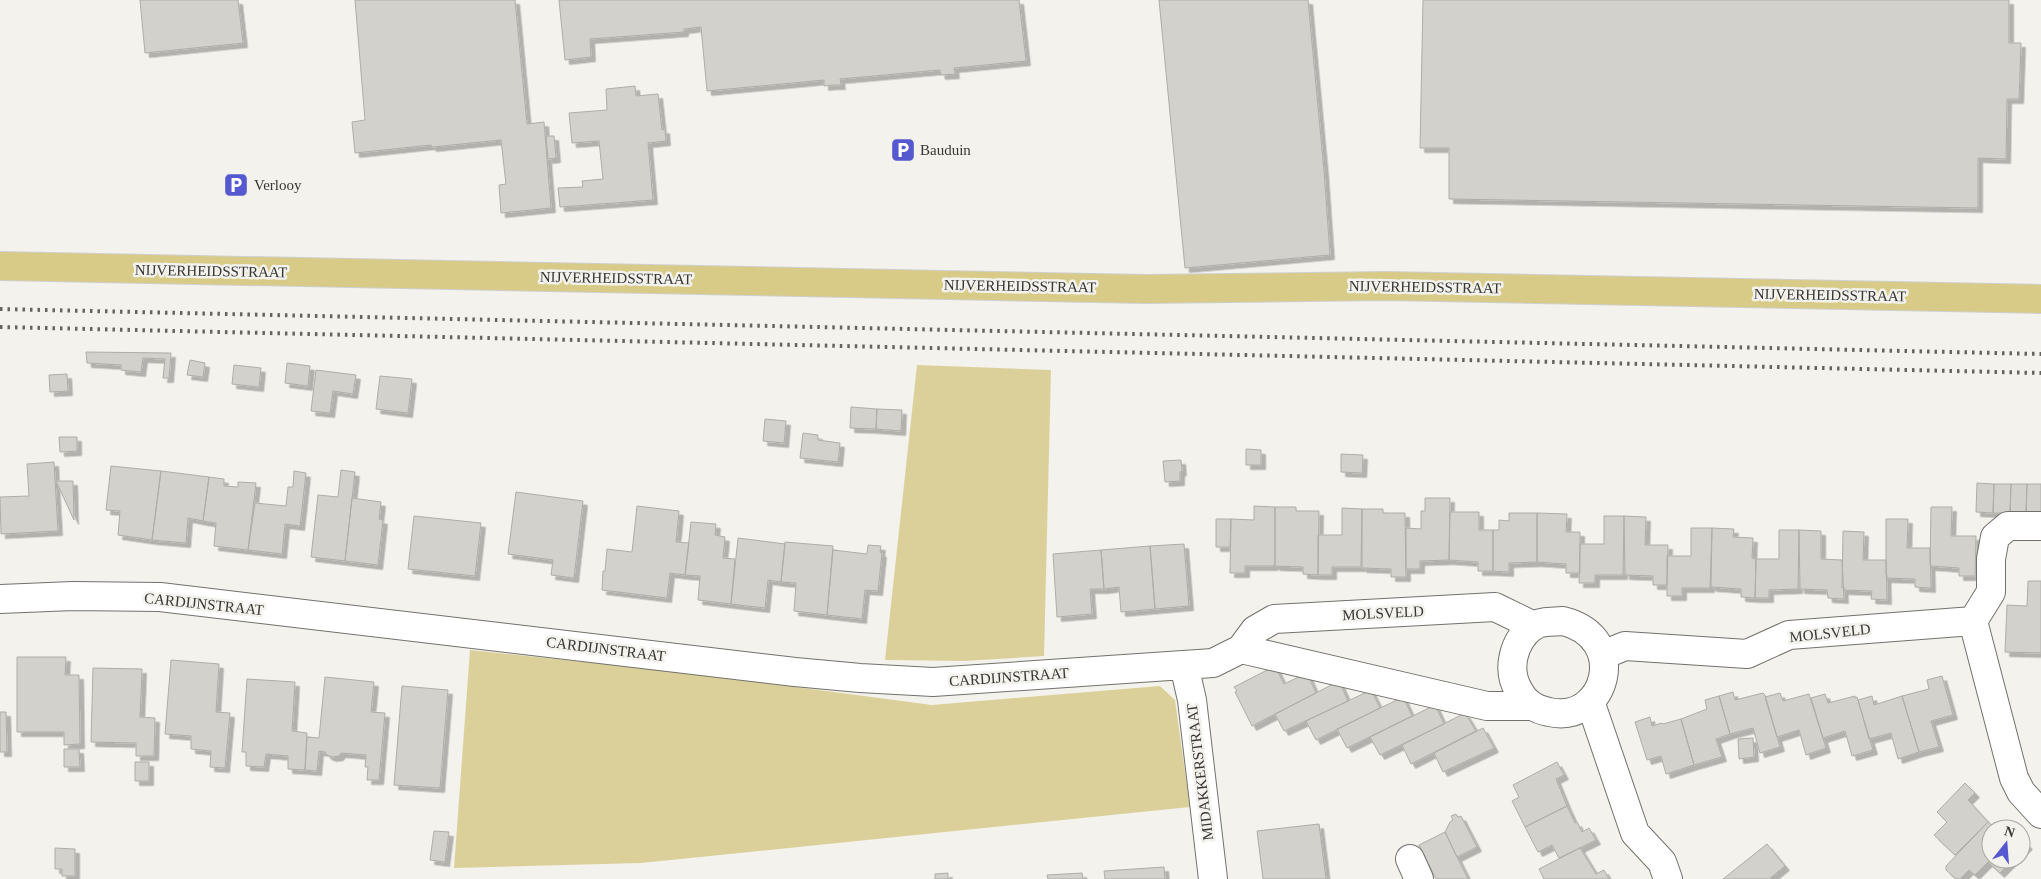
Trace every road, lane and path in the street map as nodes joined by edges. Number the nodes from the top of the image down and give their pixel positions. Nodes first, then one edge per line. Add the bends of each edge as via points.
1 (0, 266) edge
2 (2041, 299) edge
3 (2041, 526) edge
4 (0, 599) edge
5 (1973, 621) junction
6 (1534, 626) junction
7 (1241, 649) junction
8 (1603, 655) junction
9 (1213, 663) joint
10 (1184, 665) junction
11 (1590, 701) junction
12 (1533, 706) junction
13 (2041, 814) edge
14 (1213, 879) edge
15 (1668, 879) edge

1 - 2 main road, NIJVERHEIDSSTRAAT via 1146,289 1386,286
3 - 5 street via 2008,526 1996,537 1991,559 1991,592
4 - 10 street, CARDIJNSTRAAT via 160,597 795,672 915,681
5 - 8 street, MOLSVELD via 1790,635 1747,654 1625,646
5 - 13 street via 2014,778
6 - 7 street, MOLSVELD via 1494,607 1274,619 1255,630
6 - 8 street via 1563,621 1574,624 1588,632
6 - 12 street via 1519,642 1512,667 1515,686
7 - 9 street, MOLSVELD
7 - 12 street via 1486,706
8 - 11 street via 1601,685
9 - 10 street, CARDIJNSTRAAT
10 - 14 street, MIDAKKERSTRAAT via 1192,700
11 - 12 street via 1575,711 1556,714
11 - 15 street via 1635,832 1662,862

